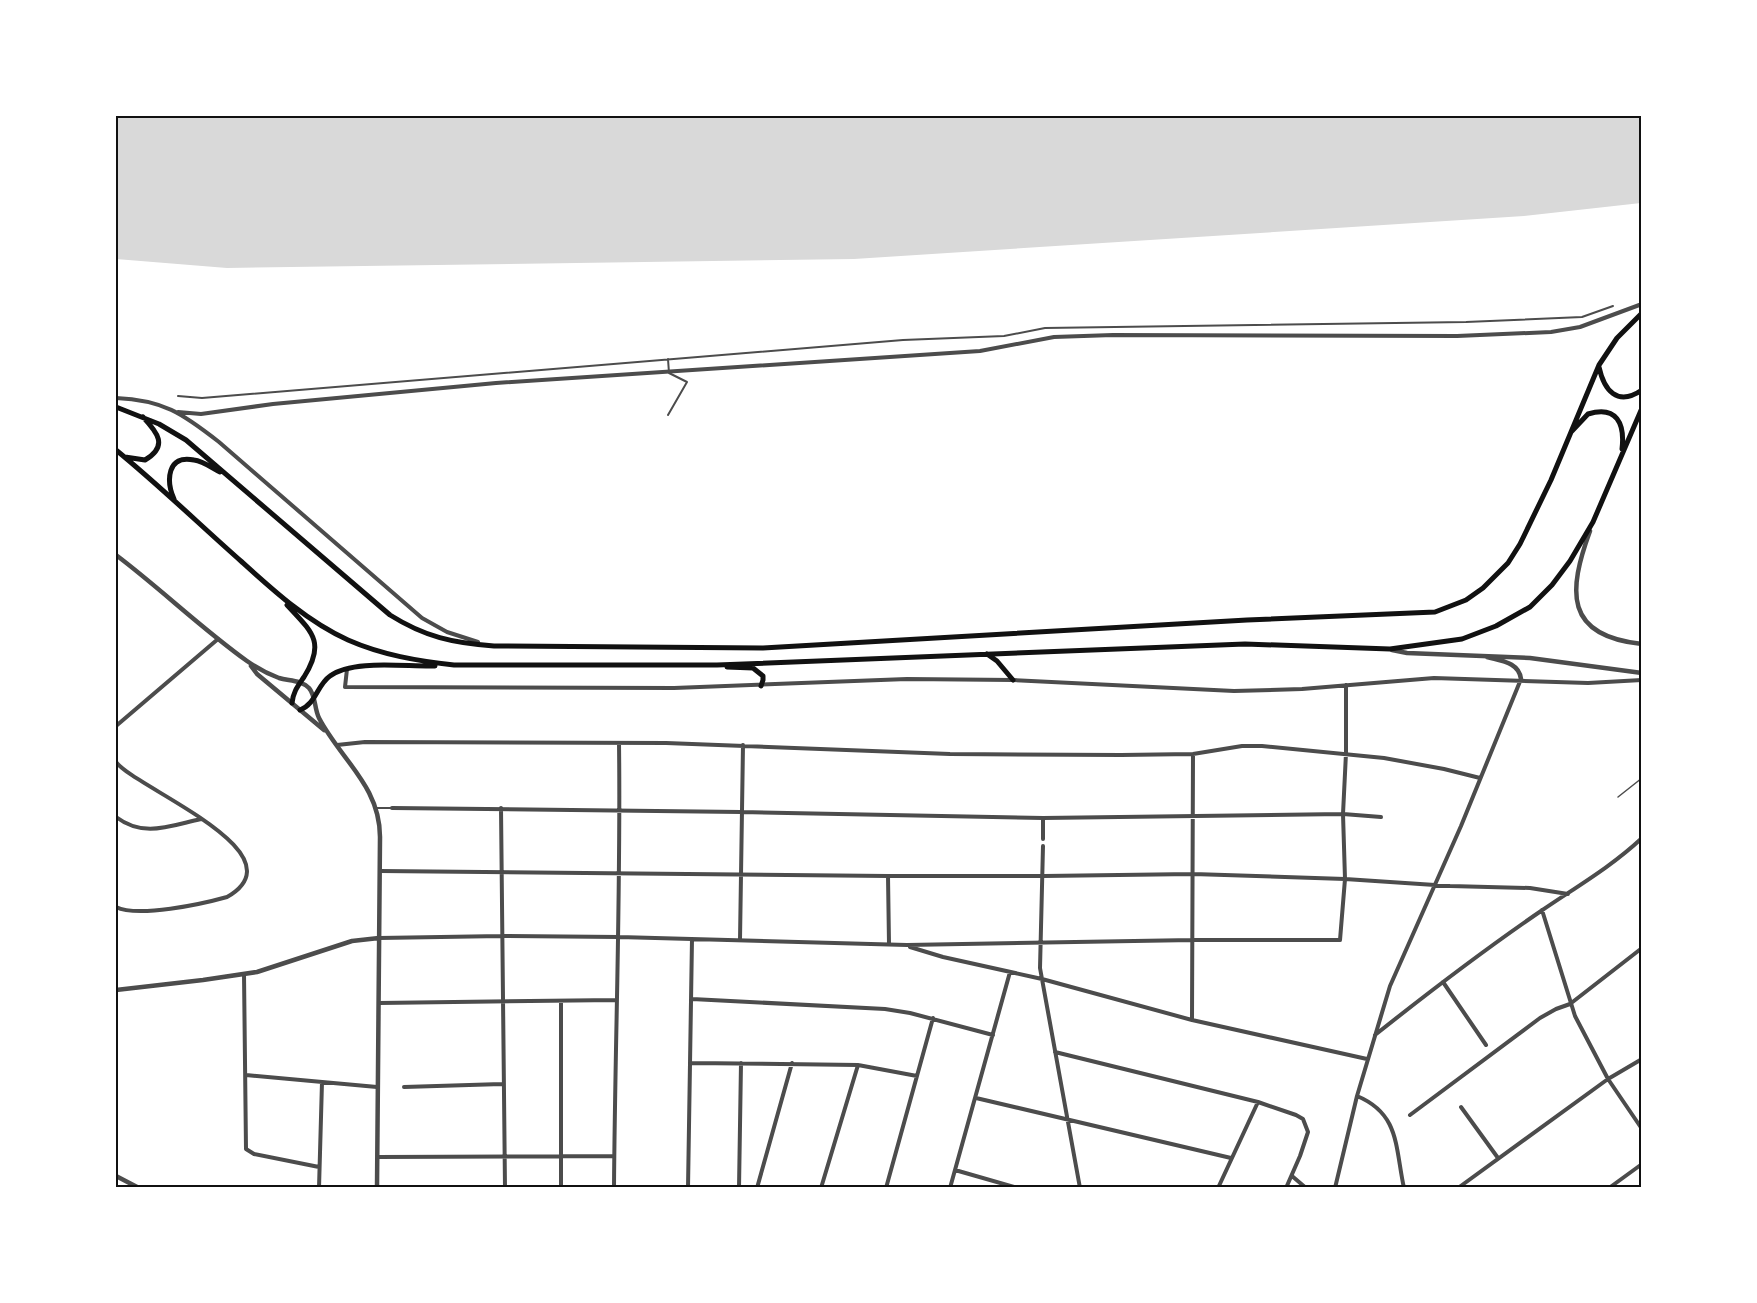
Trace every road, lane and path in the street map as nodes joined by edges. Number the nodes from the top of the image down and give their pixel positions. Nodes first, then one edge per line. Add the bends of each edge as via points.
1 (1641, 304) edge
2 (1613, 306) dead end
3 (1641, 313) edge
4 (668, 359) junction
5 (1599, 365) junction
6 (669, 373) junction
7 (1641, 390) edge
8 (178, 396) dead end
9 (116, 398) edge
10 (116, 407) edge
11 (1641, 408) edge
12 (178, 412) junction
13 (140, 415) junction
14 (668, 415) dead end
15 (1570, 434) junction
16 (116, 450) edge
17 (1622, 453) junction
18 (124, 456) junction
19 (229, 477) junction
20 (176, 503) junction
21 (1593, 522) junction
22 (116, 555) edge
23 (271, 589) junction
24 (219, 638) junction
25 (1641, 644) edge
26 (494, 646) junction
27 (1390, 649) junction
28 (986, 653) junction
29 (1478, 655) junction
30 (247, 661) junction
31 (454, 665) junction
32 (717, 665) junction
33 (348, 668) junction
34 (1641, 673) edge
35 (1521, 679) junction
36 (1013, 680) junction
37 (1641, 680) edge
38 (300, 682) junction
39 (1346, 684) junction
40 (761, 686) junction
41 (314, 696) junction
42 (292, 703) junction
43 (300, 710) junction
44 (116, 726) edge
45 (330, 735) junction
46 (619, 742) junction
47 (337, 745) junction
48 (743, 745) junction
49 (1346, 753) junction
50 (1193, 754) junction
51 (116, 762) edge
52 (1480, 778) junction
53 (1641, 778) edge
54 (1618, 797) dead end
55 (377, 808) junction
56 (392, 808) joint
57 (501, 808) junction
58 (620, 810) junction
59 (741, 812) junction
60 (1343, 814) junction
61 (1191, 815) junction
62 (116, 817) edge
63 (1043, 818) junction
64 (1381, 818) dead end
65 (201, 819) junction
66 (1641, 838) edge
67 (1043, 839) dead end
68 (1043, 846) dead end
69 (380, 871) junction
70 (620, 873) junction
71 (502, 874) junction
72 (741, 874) junction
73 (1192, 874) junction
74 (888, 876) junction
75 (1044, 876) junction
76 (1345, 879) junction
77 (1435, 885) junction
78 (1568, 894) junction
79 (116, 907) edge
80 (1542, 910) junction
81 (502, 936) junction
82 (619, 937) junction
83 (379, 938) junction
84 (692, 939) junction
85 (740, 940) junction
86 (1193, 940) junction
87 (1040, 943) junction
88 (889, 944) junction
89 (907, 945) junction
90 (1641, 948) edge
91 (1010, 972) junction
92 (244, 975) junction
93 (1041, 979) junction
94 (1443, 982) junction
95 (116, 990) edge
96 (692, 999) junction
97 (616, 1000) junction
98 (502, 1001) junction
99 (561, 1001) junction
100 (378, 1003) junction
101 (1570, 1004) junction
102 (933, 1018) junction
103 (1192, 1020) junction
104 (993, 1035) junction
105 (1374, 1036) junction
106 (1486, 1046) dead end
107 (1055, 1052) junction
108 (1367, 1059) junction
109 (1641, 1059) edge
110 (690, 1063) junction
111 (741, 1063) junction
112 (792, 1063) junction
113 (858, 1065) junction
114 (246, 1075) junction
115 (917, 1076) junction
116 (1608, 1079) junction
117 (322, 1082) junction
118 (502, 1084) junction
119 (377, 1087) junction
120 (404, 1087) dead end
121 (1357, 1096) junction
122 (976, 1098) junction
123 (1258, 1102) junction
124 (1461, 1107) dead end
125 (1410, 1115) dead end
126 (1069, 1119) junction
127 (1641, 1129) edge
128 (614, 1156) junction
129 (378, 1157) junction
130 (504, 1157) junction
131 (562, 1157) junction
132 (1231, 1158) junction
133 (1497, 1158) junction
134 (1641, 1164) edge
135 (319, 1167) junction
136 (955, 1170) junction
137 (116, 1176) edge
138 (1292, 1176) junction
139 (1011, 1186) edge
140 (139, 1188) edge
141 (319, 1188) edge
142 (377, 1188) edge
143 (504, 1188) edge
144 (561, 1188) edge
145 (614, 1188) edge
146 (688, 1188) edge
147 (740, 1188) edge
148 (757, 1188) edge
149 (821, 1188) edge
150 (886, 1188) edge
151 (950, 1188) edge
152 (1018, 1188) edge
153 (1080, 1188) edge
154 (1218, 1188) edge
155 (1286, 1188) edge
156 (1306, 1188) edge
157 (1335, 1188) edge
158 (1404, 1188) edge
159 (1458, 1188) edge
160 (1609, 1188) edge

1 - 6 street via 1580,327 1551,332 1456,336 1054,337 980,351
2 - 4 street via 1582,317 1445,323 1045,328 1004,336
3 - 5 main road
4 - 6 street
4 - 8 street via 202,398
5 - 7 main road via 1603,383 1617,396 1626,397
5 - 15 main road
6 - 12 street via 496,383 201,414
6 - 14 street via 687,382
9 - 12 street via 149,400
10 - 13 main road
11 - 17 main road
12 - 26 street via 219,442 422,618 463,639
13 - 18 main road via 158,434 159,445 145,460
13 - 19 main road via 186,440
15 - 17 main road via 1588,414 1606,411 1622,426
15 - 26 main road via 1508,563 1483,588 1453,607 1435,612 763,648
16 - 18 main road
17 - 21 main road
18 - 20 main road
19 - 20 main road via 197,460 177,463 168,477
19 - 26 main road via 390,615 436,638
20 - 23 main road
21 - 25 street via 1577,569 1575,593 1579,609 1586,622 1602,635
21 - 27 main road via 1570,561 1530,607 1462,639
22 - 24 street
23 - 31 main road via 348,640 406,658
23 - 38 main road via 308,628 315,643 314,659
24 - 30 street
24 - 44 street
27 - 28 main road via 1245,644
27 - 29 street
28 - 32 main road
28 - 36 main road
29 - 34 street
29 - 35 street via 1514,665
30 - 38 street via 278,678
30 - 42 street
31 - 32 main road
31 - 33 main road
32 - 40 main road via 753,669 763,676
33 - 40 street via 345,687
33 - 41 main road via 332,674
35 - 37 street via 1588,683
35 - 39 street via 1434,678
35 - 52 street
36 - 39 street via 1234,691
36 - 40 street via 878,680
38 - 41 street
38 - 42 main road
39 - 49 street
41 - 43 main road
41 - 45 street via 317,714
42 - 43 street
43 - 45 street
45 - 47 street
46 - 47 street
46 - 48 street
46 - 58 street
47 - 55 street
48 - 50 street via 950,754
48 - 59 street
49 - 50 street via 1242,746
49 - 52 street
49 - 60 street
50 - 61 street
51 - 65 street
52 - 77 street
53 - 54 lane
55 - 56 street
55 - 69 street
56 - 57 street
57 - 58 street
57 - 71 street
58 - 59 street
58 - 70 street
59 - 63 street
59 - 72 street
60 - 61 street
60 - 64 street
60 - 76 street
61 - 63 street
61 - 73 street
62 - 65 street via 143,830
63 - 67 street
65 - 79 street via 233,844 247,865 247,875 237,892 214,901 146,911
66 - 78 street
68 - 75 street
69 - 71 street
69 - 83 street
70 - 71 street
70 - 72 street
70 - 82 street
71 - 81 street
72 - 74 street
72 - 85 street
73 - 75 street
73 - 76 street
73 - 86 street
74 - 75 street
74 - 88 street
75 - 87 street
76 - 77 street
76 - 86 street via 1340,940
77 - 78 street via 1530,888
77 - 105 street via 1390,986
78 - 80 street
80 - 94 street
80 - 101 street
81 - 82 street
81 - 83 street
81 - 98 street
82 - 84 street
82 - 97 street
83 - 92 street via 352,941
83 - 100 street
84 - 85 street
84 - 96 street
85 - 88 street
86 - 87 street
86 - 103 street
87 - 89 street
87 - 93 street
88 - 89 street
89 - 91 street
90 - 101 street
91 - 93 street
91 - 104 street
92 - 95 street
92 - 114 street
93 - 103 street
93 - 107 street
94 - 105 street
94 - 106 street
96 - 102 street via 867,1007
96 - 110 street
97 - 99 street
97 - 128 street
98 - 99 street
98 - 100 street
98 - 118 street
99 - 131 street
100 - 119 street
101 - 116 street
101 - 125 street via 1540,1018
102 - 104 street
102 - 115 street
103 - 108 street
104 - 122 street
105 - 108 street
107 - 123 street
107 - 126 street
108 - 121 street
109 - 116 street
110 - 111 street
110 - 146 street
111 - 112 street
111 - 147 street
112 - 113 street
112 - 148 street
113 - 115 street
113 - 149 street
114 - 117 street
114 - 135 street via 247,1151
115 - 150 street
116 - 127 street
116 - 133 street
117 - 119 street
117 - 135 street
118 - 120 street
118 - 130 street
119 - 129 street
121 - 157 street
121 - 158 street via 1377,1106 1390,1125
122 - 126 street
122 - 136 street
123 - 132 street
123 - 138 street via 1303,1119 1308,1132
124 - 133 street
126 - 132 street
126 - 153 street
128 - 131 street
128 - 145 street
129 - 130 street
129 - 142 street
130 - 131 street
130 - 143 street
131 - 144 street
132 - 154 street
133 - 159 street
134 - 160 street
135 - 141 street
136 - 139 street
136 - 151 street
137 - 140 street
138 - 155 street
138 - 156 street
139 - 152 street

